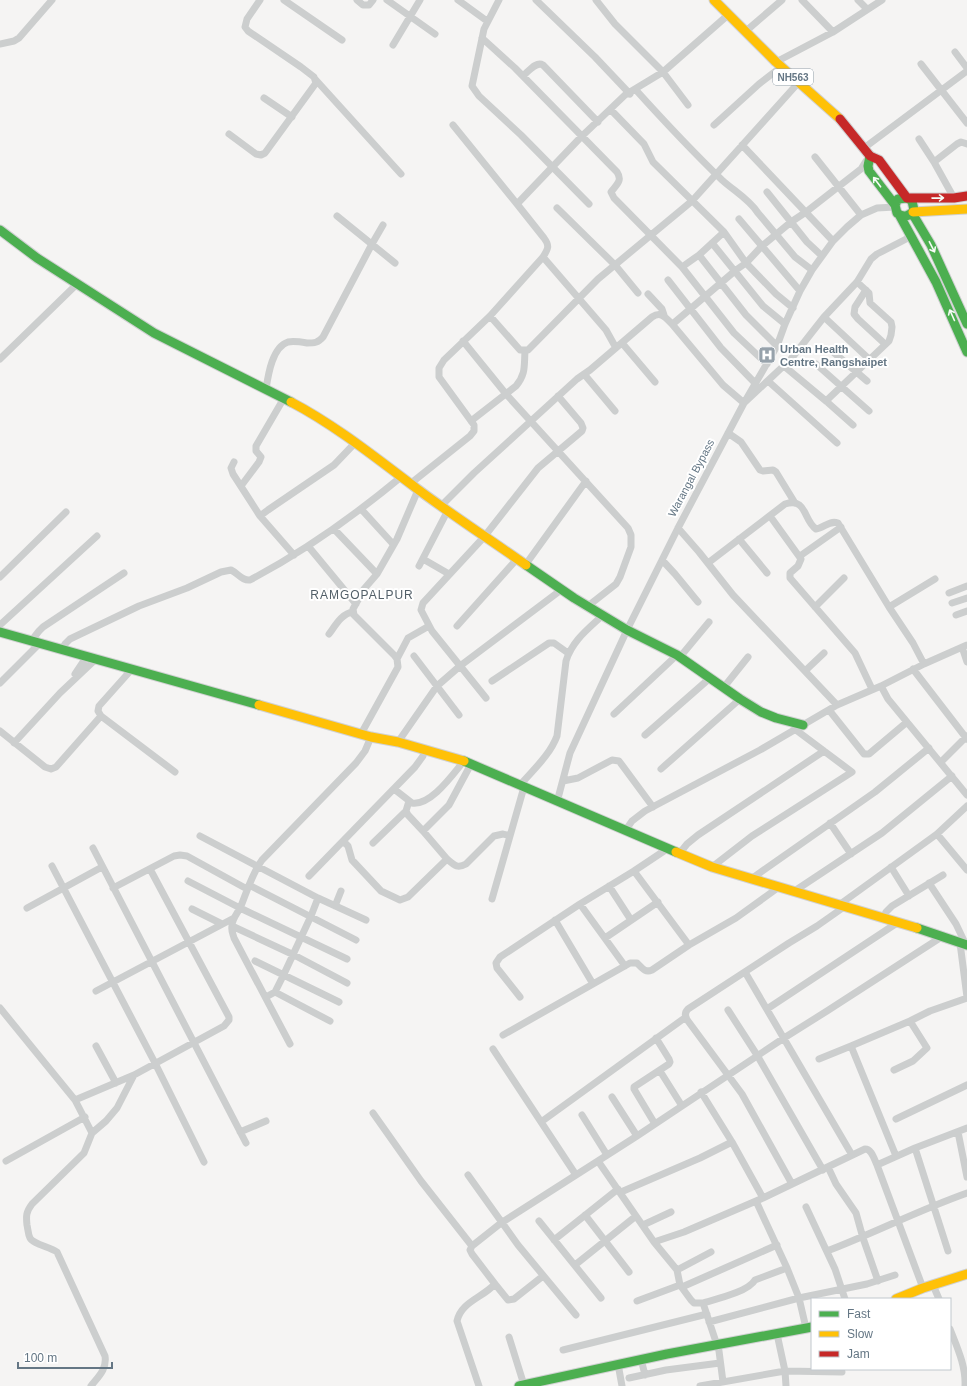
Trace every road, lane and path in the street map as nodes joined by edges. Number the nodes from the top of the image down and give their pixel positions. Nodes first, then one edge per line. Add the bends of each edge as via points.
1 (52, 0) edge
2 (260, 0) edge
3 (284, 0) edge
4 (357, 0) edge
5 (373, 0) edge
6 (387, 0) edge
7 (420, 0) edge
8 (458, 0) edge
9 (498, 0) edge
10 (536, 0) edge
11 (596, 0) edge
12 (714, 0) edge
13 (782, 0) edge
14 (802, 0) edge
15 (858, 0) edge
16 (882, 0) edge
17 (867, 9) junction
18 (728, 15) junction
19 (410, 16) junction
20 (487, 21) junction
21 (746, 32) junction
22 (833, 32) junction
23 (436, 34) dead end
24 (482, 38) junction
25 (342, 40) dead end
26 (0, 44) edge
27 (392, 45) dead end
28 (955, 52) dead end
29 (779, 64) junction
30 (921, 64) dead end
31 (967, 70) edge
32 (663, 72) junction
33 (523, 76) junction
34 (316, 79) junction
35 (799, 82) junction
36 (941, 90) junction
37 (632, 91) junction
38 (264, 98) dead end
39 (688, 105) dead end
40 (611, 110) junction
41 (292, 117) junction
42 (598, 122) junction
43 (967, 123) edge
44 (454, 125) dead end
45 (714, 125) dead end
46 (229, 134) dead end
47 (581, 137) junction
48 (919, 139) dead end
49 (967, 144) edge
50 (742, 145) junction
51 (864, 148) junction
52 (870, 156) junction
53 (815, 157) dead end
54 (934, 162) junction
55 (553, 167) junction
56 (716, 173) junction
57 (401, 174) dead end
58 (838, 187) junction
59 (767, 192) dead end
60 (967, 196) edge
61 (908, 198) junction
62 (954, 198) junction
63 (692, 201) junction
64 (517, 204) junction
65 (589, 204) dead end
66 (895, 206) junction
67 (557, 208) dead end
68 (967, 209) edge
69 (806, 212) junction
70 (913, 212) junction
71 (861, 215) junction
72 (337, 216) dead end
73 (900, 216) junction
74 (739, 219) dead end
75 (791, 222) junction
76 (383, 226) dead end
77 (0, 230) edge
78 (724, 232) junction
79 (649, 235) junction
80 (776, 235) junction
81 (912, 236) junction
82 (832, 242) junction
83 (712, 243) junction
84 (372, 244) junction
85 (762, 246) junction
86 (699, 255) junction
87 (821, 255) junction
88 (543, 257) junction
89 (395, 263) dead end
90 (746, 263) junction
91 (615, 265) junction
92 (682, 267) junction
93 (736, 270) junction
94 (812, 270) junction
95 (668, 280) dead end
96 (857, 282) junction
97 (721, 283) junction
98 (77, 284) junction
99 (866, 290) junction
100 (800, 291) junction
101 (638, 293) dead end
102 (648, 294) dead end
103 (705, 296) junction
104 (579, 299) junction
105 (793, 308) junction
106 (691, 309) junction
107 (664, 315) junction
108 (490, 316) junction
109 (824, 317) junction
110 (672, 324) junction
111 (785, 324) junction
112 (967, 324) edge
113 (463, 341) junction
114 (622, 343) junction
115 (885, 344) junction
116 (777, 346) junction
117 (616, 348) junction
118 (525, 351) junction
119 (832, 351) dead end
120 (967, 352) edge
121 (0, 358) edge
122 (869, 359) junction
123 (766, 364) junction
124 (816, 364) dead end
125 (784, 366) junction
126 (856, 371) junction
127 (584, 374) junction
128 (768, 381) junction
129 (655, 382) dead end
130 (867, 382) dead end
131 (754, 383) junction
132 (841, 386) junction
133 (266, 389) junction
134 (506, 394) junction
135 (558, 396) junction
136 (284, 398) junction
137 (826, 401) junction
138 (744, 403) junction
139 (869, 411) dead end
140 (615, 412) dead end
141 (471, 420) junction
142 (531, 421) junction
143 (853, 425) dead end
144 (728, 433) junction
145 (355, 443) junction
146 (837, 443) dead end
147 (558, 450) junction
148 (234, 462) dead end
149 (401, 477) junction
150 (586, 481) junction
151 (410, 484) junction
152 (241, 486) junction
153 (418, 490) junction
154 (796, 503) junction
155 (444, 508) junction
156 (361, 509) junction
157 (66, 512) dead end
158 (260, 516) junction
159 (770, 516) junction
160 (841, 526) junction
161 (678, 528) junction
162 (334, 529) junction
163 (97, 536) dead end
164 (484, 537) junction
165 (739, 539) junction
166 (393, 544) junction
167 (308, 546) junction
168 (294, 556) junction
169 (800, 556) junction
170 (423, 559) junction
171 (517, 559) junction
172 (662, 560) junction
173 (708, 563) junction
174 (526, 564) junction
175 (419, 566) dead end
176 (124, 573) dead end
177 (767, 573) dead end
178 (377, 574) junction
179 (449, 574) junction
180 (0, 577) edge
181 (844, 578) dead end
182 (935, 579) dead end
183 (967, 586) edge
184 (561, 590) junction
185 (949, 593) dead end
186 (967, 598) edge
187 (698, 602) dead end
188 (952, 603) dead end
189 (356, 604) junction
190 (588, 606) junction
191 (815, 607) junction
192 (889, 607) junction
193 (967, 611) edge
194 (353, 612) junction
195 (603, 615) junction
196 (956, 615) dead end
197 (709, 622) dead end
198 (0, 625) edge
199 (429, 626) junction
200 (457, 626) dead end
201 (627, 630) junction
202 (0, 632) edge
203 (329, 634) dead end
204 (36, 641) junction
205 (964, 646) edge
206 (62, 649) junction
207 (568, 653) junction
208 (824, 653) dead end
209 (414, 656) dead end
210 (679, 656) junction
211 (92, 657) junction
212 (748, 657) dead end
213 (397, 659) junction
214 (967, 662) edge
215 (924, 664) junction
216 (460, 666) junction
217 (132, 669) junction
218 (914, 669) junction
219 (805, 671) junction
220 (75, 674) dead end
221 (710, 678) junction
222 (492, 680) dead end
223 (0, 683) edge
224 (437, 686) junction
225 (880, 686) junction
226 (724, 687) junction
227 (872, 690) junction
228 (486, 698) dead end
229 (740, 699) junction
230 (837, 705) junction
231 (829, 710) junction
232 (614, 714) dead end
233 (101, 716) junction
234 (459, 716) dead end
235 (907, 722) junction
236 (799, 727) junction
237 (0, 731) edge
238 (361, 734) junction
239 (644, 735) dead end
240 (371, 737) junction
241 (967, 738) edge
242 (398, 742) junction
243 (14, 743) junction
244 (929, 748) junction
245 (424, 749) junction
246 (824, 751) junction
247 (941, 762) junction
248 (467, 763) junction
249 (661, 769) dead end
250 (175, 772) dead end
251 (952, 776) junction
252 (563, 781) junction
253 (522, 786) junction
254 (394, 789) junction
255 (967, 795) edge
256 (409, 801) junction
257 (557, 802) junction
258 (967, 806) edge
259 (653, 807) junction
260 (406, 811) junction
261 (830, 823) junction
262 (423, 831) junction
263 (625, 831) junction
264 (937, 834) junction
265 (200, 836) dead end
266 (510, 836) junction
267 (343, 841) junction
268 (373, 843) dead end
269 (92, 848) dead end
270 (667, 849) junction
271 (679, 854) junction
272 (851, 854) junction
273 (447, 859) junction
274 (52, 866) dead end
275 (102, 867) junction
276 (257, 867) junction
277 (712, 867) junction
278 (891, 868) junction
279 (150, 869) junction
280 (967, 870) edge
281 (634, 871) junction
282 (943, 875) dead end
283 (309, 876) dead end
284 (751, 878) junction
285 (188, 881) dead end
286 (929, 883) junction
287 (609, 886) junction
288 (248, 887) junction
289 (779, 887) junction
290 (64, 888) junction
291 (113, 888) junction
292 (341, 891) dead end
293 (793, 892) junction
294 (909, 896) junction
295 (318, 898) junction
296 (492, 899) dead end
297 (658, 902) junction
298 (580, 904) junction
299 (335, 906) junction
300 (842, 906) junction
301 (27, 908) dead end
302 (240, 908) junction
303 (192, 909) dead end
304 (311, 916) junction
305 (234, 918) junction
306 (883, 918) junction
307 (366, 920) dead end
308 (555, 920) junction
309 (631, 920) junction
310 (897, 923) junction
311 (222, 924) junction
312 (232, 926) junction
313 (302, 936) junction
314 (943, 936) junction
315 (605, 938) junction
316 (189, 940) junction
317 (356, 940) dead end
318 (964, 944) edge
319 (689, 945) junction
320 (294, 955) junction
321 (347, 959) dead end
322 (254, 961) dead end
323 (151, 962) junction
324 (625, 966) junction
325 (746, 972) junction
326 (284, 974) junction
327 (113, 982) junction
328 (347, 983) dead end
329 (593, 984) junction
330 (96, 991) dead end
331 (275, 992) junction
332 (266, 997) junction
333 (520, 997) dead end
334 (967, 998) edge
335 (339, 1002) dead end
336 (0, 1008) edge
337 (767, 1008) junction
338 (728, 1010) dead end
339 (686, 1017) junction
340 (330, 1021) dead end
341 (910, 1021) junction
342 (503, 1035) dead end
343 (656, 1038) junction
344 (784, 1038) junction
345 (194, 1042) junction
346 (290, 1044) dead end
347 (96, 1046) dead end
348 (851, 1046) junction
349 (493, 1049) dead end
350 (757, 1056) junction
351 (819, 1059) dead end
352 (155, 1063) junction
353 (894, 1070) dead end
354 (660, 1071) junction
355 (134, 1075) junction
356 (728, 1076) junction
357 (116, 1083) junction
358 (967, 1085) edge
359 (701, 1092) junction
360 (612, 1097) dead end
361 (75, 1100) junction
362 (682, 1106) junction
363 (373, 1113) dead end
364 (582, 1116) dead end
365 (85, 1117) junction
366 (896, 1119) dead end
367 (266, 1121) dead end
368 (541, 1122) junction
369 (655, 1124) junction
370 (967, 1128) edge
371 (240, 1132) junction
372 (958, 1132) junction
373 (92, 1133) junction
374 (637, 1136) junction
375 (732, 1142) junction
376 (246, 1143) dead end
377 (915, 1148) junction
378 (607, 1155) junction
379 (852, 1155) junction
380 (896, 1156) junction
381 (6, 1161) dead end
382 (598, 1161) junction
383 (204, 1162) dead end
384 (877, 1165) junction
385 (826, 1168) junction
386 (468, 1175) dead end
387 (576, 1175) junction
388 (967, 1177) edge
389 (792, 1184) junction
390 (619, 1191) junction
391 (967, 1193) edge
392 (763, 1198) junction
393 (756, 1201) junction
394 (934, 1205) junction
395 (806, 1207) dead end
396 (670, 1212) dead end
397 (585, 1215) junction
398 (636, 1216) junction
399 (539, 1221) dead end
400 (897, 1221) junction
401 (501, 1223) junction
402 (643, 1225) junction
403 (862, 1238) junction
404 (554, 1240) junction
405 (605, 1241) junction
406 (654, 1242) junction
407 (777, 1245) junction
408 (472, 1246) junction
409 (827, 1251) junction
410 (948, 1251) dead end
411 (711, 1252) dead end
412 (575, 1265) junction
413 (787, 1268) junction
414 (677, 1270) junction
415 (629, 1272) dead end
416 (896, 1274) dead end
417 (967, 1274) edge
418 (543, 1276) junction
419 (878, 1281) junction
420 (495, 1284) junction
421 (933, 1285) junction
422 (681, 1286) junction
423 (923, 1288) junction
424 (843, 1289) junction
425 (601, 1298) dead end
426 (799, 1298) junction
427 (845, 1298) edge
428 (900, 1298) edge
429 (939, 1298) edge
430 (637, 1301) dead end
431 (703, 1303) junction
432 (707, 1314) junction
433 (576, 1315) dead end
434 (709, 1322) junction
435 (809, 1327) edge
436 (951, 1333) edge
437 (777, 1334) junction
438 (509, 1337) dead end
439 (716, 1344) junction
440 (563, 1350) dead end
441 (641, 1359) junction
442 (720, 1363) junction
443 (618, 1364) junction
444 (785, 1371) junction
445 (842, 1372) dead end
446 (645, 1375) junction
447 (629, 1378) dead end
448 (723, 1382) junction
449 (522, 1385) edge
450 (91, 1386) edge
451 (479, 1386) edge
452 (622, 1386) edge
453 (700, 1386) edge
454 (786, 1386) edge
455 (965, 1386) edge

1 - 26 street via 18,38
2 - 34 street via 247,19 245,27 255,37 301,66
3 - 25 street
4 - 5 street via 366,6
6 - 19 street
7 - 19 street
8 - 20 street
9 - 20 street
10 - 37 street
11 - 32 street via 615,24
12 - 18 main road, NH563
13 - 21 street
14 - 22 street
15 - 17 street
16 - 17 street
17 - 22 street
18 - 21 main road, NH563
18 - 32 street
19 - 23 street
19 - 27 street
20 - 24 street
21 - 29 main road, NH563
22 - 29 street
24 - 33 street
24 - 55 street via 472,79 474,91
28 - 31 street
29 - 35 main road, NH563
29 - 45 street
30 - 36 street
31 - 36 street
32 - 37 street
32 - 39 street
33 - 42 street via 537,64 543,65
33 - 47 street
34 - 41 street via 314,87
34 - 57 street
35 - 50 street
35 - 51 main road, NH563 via 837,115
36 - 43 street
36 - 51 street
37 - 40 street
37 - 56 street
38 - 41 street
40 - 42 street
40 - 63 street via 644,144 653,162
41 - 46 street via 261,155
42 - 47 street
44 - 64 street
47 - 55 street
47 - 79 street via 619,175 620,181 611,194
48 - 54 street
49 - 54 street via 957,144
50 - 56 street
50 - 69 street
51 - 52 main road, NH563
52 - 58 street via 861,169
52 - 61 main road, NH563 via 879,160
66 -> 52 main road, NH563 via 869,170
53 - 58 street
54 - 62 street
55 - 64 street
55 - 65 street
56 - 63 street
56 - 80 street via 754,206
58 - 69 street
58 - 71 street
59 - 75 street
60 - 62 main road
61 -> 62 main road
61 - 66 main road via 900,198
61 - 70 main road, NH563 via 914,205
63 - 78 street
63 - 79 street
64 - 88 street via 548,243 549,248
66 - 71 street, Warangal Bypass via 877,208
66 - 73 main road, NH563
67 - 91 street
68 - 70 main road
69 - 75 street
69 - 82 street
70 - 73 main road via 906,217
70 -> 112 main road, NH563
71 - 82 street, Warangal Bypass
72 - 84 street
73 - 81 main road, NH563
74 - 85 street
75 - 80 street
75 - 87 street
76 - 84 street
77 - 98 main road
78 - 83 street
78 - 90 street
79 - 91 street
79 - 92 street
80 - 85 street
80 - 94 street via 795,257
81 - 96 street via 871,258
120 -> 81 main road, NH563 via 935,276
82 - 87 street, Warangal Bypass
83 - 86 street
83 - 93 street
84 - 89 street
84 - 133 street via 323,337 315,343 287,342 280,347 270,367
85 - 90 street
85 - 100 street
86 - 92 street
86 - 97 street
87 - 94 street, Warangal Bypass
88 - 104 street
88 - 108 street
90 - 93 street
90 - 105 street
91 - 101 street
91 - 104 street
92 - 103 street
93 - 97 street
93 - 111 street via 763,306
94 - 100 street, Warangal Bypass
95 - 106 street
96 - 99 street
96 - 109 street
97 - 103 street
97 - 116 street
98 - 121 street
98 - 133 main road via 154,333
99 - 115 street via 870,295 870,303 892,325 890,338
99 - 115 street via 855,307 854,314
100 - 105 street, Warangal Bypass
102 - 107 street via 662,309
103 - 106 street
103 - 123 street via 734,333
104 - 117 street via 606,330
104 - 118 street
105 - 111 street, Warangal Bypass
106 - 110 street
106 - 131 street via 721,348
107 - 110 street
107 - 114 street via 655,315
108 - 113 street
108 - 118 street via 520,350
109 - 122 street
109 - 125 street
110 - 138 street via 723,385
111 - 116 street, Warangal Bypass
113 - 134 street
113 - 141 street via 444,360 438,372 445,386
114 - 117 street
114 - 129 street
115 - 122 street
116 - 123 street, Warangal Bypass
117 - 127 street
118 - 134 street via 522,380
119 - 126 street
122 - 126 street
123 - 131 street, Warangal Bypass
124 - 132 street
125 - 128 street
125 - 137 street
126 - 130 street
126 - 132 street
127 - 135 street
127 - 140 street
128 - 138 street
128 - 146 street
131 - 138 street, Warangal Bypass
132 - 137 street
132 - 139 street
133 - 136 main road
134 - 141 street
134 - 142 street
135 - 142 street
135 - 147 street via 583,428
136 - 145 main road
136 - 152 street via 256,446 259,462
137 - 143 street
138 - 144 street, Warangal Bypass
141 - 151 street via 475,427 470,436
142 - 147 street
142 - 155 street via 474,472
144 - 154 street via 740,442 760,470 776,472
144 - 161 street, Warangal Bypass
145 - 149 main road
145 - 158 street via 334,465
147 - 150 street
147 - 164 street via 543,462
148 - 152 street via 231,470
149 - 151 main road
149 - 156 street
150 - 174 street
150 - 190 street via 628,528 632,541 616,584
151 - 153 main road
152 - 158 street
153 - 155 main road
153 - 166 street
154 - 159 street via 785,504
154 - 160 street via 816,529 831,522
155 - 164 main road
155 - 170 street
156 - 162 street
156 - 166 street
157 - 180 street
158 - 168 street
159 - 165 street
159 - 169 street
160 - 169 street
160 - 192 street
161 - 172 street, Warangal Bypass
161 - 173 street
162 - 167 street
162 - 178 street
163 - 198 street
164 - 171 main road
164 - 179 street
165 - 173 street
165 - 177 street
166 - 178 street
167 - 168 street
167 - 189 street
168 - 206 street via 250,580 242,579 231,570 221,572 105,621 70,639
169 - 191 street via 801,562 790,573 790,578
170 - 175 street
170 - 179 street
171 - 174 main road
171 - 200 street
172 - 187 street
172 - 201 street, Warangal Bypass
173 - 219 street via 733,594
174 - 184 main road
176 - 204 street via 43,627 36,634
178 - 189 street via 364,589
179 - 199 street via 421,606
181 - 191 street
182 - 192 street
183 - 185 street
184 - 190 main road
184 - 216 street
186 - 188 street
189 - 194 street
190 - 195 main road
191 - 227 street via 855,652
192 - 215 street
193 - 196 street
194 - 203 street via 344,616
194 - 213 street
195 - 201 main road
195 - 207 street via 575,641
197 - 210 street
199 - 213 street via 408,638
199 - 216 street
201 - 210 main road
201 - 252 street, Warangal Bypass via 570,753
202 - 204 main road
204 - 206 main road
204 - 223 street
205 - 214 street
205 - 215 street
206 - 211 main road
207 - 222 street via 554,643 549,643
207 - 253 street via 557,736 550,752
208 - 219 street
209 - 224 street
210 - 221 main road
210 - 232 street
211 - 217 main road
211 - 220 street
211 - 243 street
212 - 226 street
213 - 238 street via 398,667
215 - 218 street
216 - 224 street
216 - 228 street
217 - 233 street via 99,706
217 - 238 main road
218 - 225 street
218 - 241 street
219 - 230 street
221 - 226 main road
221 - 239 street
224 - 234 street
224 - 242 street
225 - 227 street
225 - 235 street
226 - 229 main road
227 - 230 street
229 - 236 main road via 761,712
229 - 249 street
230 - 231 street
231 - 235 street via 864,754 870,754
231 - 236 street
233 - 243 street via 56,767 51,769
233 - 250 street
235 - 244 street
236 - 246 street
236 - 259 street via 718,774
237 - 243 street
238 - 240 main road
240 - 242 main road
240 - 276 street via 356,763
241 - 247 street
242 - 245 main road
244 - 247 street
244 - 261 street via 875,792
245 - 248 main road
245 - 254 street via 419,762
246 - 271 street via 698,835
246 - 277 street via 852,772 752,836
247 - 251 street
248 - 253 main road
248 - 256 street via 439,791 421,803
248 - 262 street via 449,805
251 - 255 street
251 - 272 street via 882,833
252 - 257 street, Warangal Bypass
252 - 259 street via 578,778 616,760
253 - 257 main road
253 - 266 street
254 - 256 street
254 - 267 street
256 - 260 street
257 - 263 main road
258 - 264 street
259 - 263 street via 632,821
260 - 262 street
260 - 268 street
261 - 272 street
261 - 284 street
262 - 273 street
263 - 270 main road
264 - 278 street
264 - 280 street
265 - 276 street
266 - 273 street via 494,836 462,867 455,866
266 - 296 street
267 - 273 street via 348,846 352,860 381,891 400,900 408,897
267 - 283 street
269 - 275 street
270 - 271 main road
270 - 281 street
271 - 277 main road
272 - 293 street
274 - 290 street
275 - 290 street
275 - 291 street
276 - 288 street
276 - 295 street
277 - 284 main road
278 - 294 street
278 - 300 street
279 - 288 street via 174,856 187,856
279 - 291 street
279 - 316 street
281 - 287 street
281 - 297 street
282 - 286 street
284 - 289 main road
285 - 302 street
286 - 294 street
286 - 318 street via 952,918
287 - 298 street
287 - 309 street
288 - 302 street
288 - 304 street
289 - 293 main road
289 - 319 street via 736,918
290 - 301 street
290 - 327 street
291 - 323 street
292 - 299 street
293 - 300 main road
294 - 306 street via 892,906
295 - 299 street
295 - 304 street
297 - 309 street
297 - 319 street
298 - 308 street
298 - 315 street
299 - 307 street
300 - 306 main road
300 - 325 street via 818,926
302 - 305 street
302 - 313 street
303 - 311 street
304 - 313 street
304 - 317 street
305 - 311 street
305 - 312 street
306 - 310 main road
308 - 329 street
308 - 333 street via 497,959 497,968
309 - 315 street
310 - 314 main road
310 - 337 street
311 - 316 street
312 - 320 street
312 - 332 street via 234,938
313 - 320 street
313 - 321 street
314 - 318 main road
314 - 344 street
315 - 324 street
316 - 323 street
316 - 345 street via 230,1020
318 - 334 street
319 - 324 street via 648,972 634,962
320 - 326 street
320 - 328 street
322 - 326 street
323 - 327 street
323 - 345 street
324 - 329 street
325 - 337 street
325 - 339 street via 688,1009
326 - 331 street
326 - 335 street
327 - 330 street
327 - 352 street
329 - 342 street
331 - 332 street
331 - 340 street
332 - 346 street
334 - 341 street
336 - 361 street
337 - 344 street
338 - 350 street
339 - 343 street
339 - 356 street
341 - 348 street
341 - 353 street via 927,1048 913,1061
343 - 354 street via 670,1062
343 - 368 street
344 - 350 street
344 - 379 street
345 - 352 street
345 - 371 street
347 - 357 street
348 - 351 street
348 - 380 street
349 - 368 street
350 - 356 street
350 - 385 street
352 - 355 street
352 - 383 street
354 - 362 street
354 - 369 street via 634,1087
355 - 357 street
355 - 373 street via 117,1108
356 - 359 street
356 - 389 street via 753,1113
357 - 361 street
358 - 366 street
359 - 362 street
359 - 375 street
360 - 374 street
361 - 365 street
362 - 369 street
363 - 408 street via 421,1182
364 - 378 street
365 - 373 street
365 - 381 street
367 - 371 street
368 - 387 street
369 - 374 street
370 - 372 street
371 - 376 street
372 - 377 street
372 - 388 street
373 - 450 street via 84,1153 32,1204 26,1216 30,1238 53,1249 60,1257 105,1356 106,1364
374 - 378 street
375 - 390 street
375 - 392 street
377 - 380 street
377 - 394 street
378 - 382 street
379 - 384 street via 868,1149
379 - 385 street
380 - 384 street
382 - 387 street
382 - 390 street
384 - 400 street
385 - 389 street
385 - 403 street via 856,1213
386 - 401 street
387 - 401 street
389 - 392 street
390 - 397 street
390 - 398 street
391 - 394 street
392 - 393 street
393 - 406 street
393 - 407 street
394 - 400 street
394 - 410 street
395 - 409 street
396 - 402 street
397 - 404 street
397 - 405 street
398 - 402 street
398 - 405 street
399 - 404 street
400 - 403 street
400 - 423 street
401 - 408 street
401 - 418 street
402 - 406 street
403 - 409 street
403 - 419 street
404 - 412 street
405 - 412 street
405 - 415 street
406 - 414 street
407 - 413 street
407 - 422 street
408 - 420 street via 472,1254
409 - 424 street
411 - 414 street
412 - 425 street
413 - 426 street
413 - 431 street via 755,1280 752,1285 729,1295
414 - 422 street
416 - 419 street
417 - 421 main road
418 - 420 street via 511,1300 508,1300
418 - 433 street
419 - 424 street
420 - 451 street via 485,1294 465,1306 457,1321
421 - 423 main road
421 - 429 street
422 - 430 street
422 - 431 street via 694,1303
423 - 428 main road
424 - 426 street
424 - 427 street
426 - 434 street
426 - 435 street
431 - 432 street
432 - 434 street
432 - 440 street
434 - 439 street
435 - 437 main road
436 - 455 street via 963,1364
437 - 439 main road
437 - 444 street
438 - 449 street
439 - 441 main road
439 - 442 street
441 - 443 main road
441 - 446 street
442 - 446 street
442 - 448 street
443 - 449 main road
443 - 452 street
444 - 445 street
444 - 448 street
444 - 454 street
446 - 447 street
448 - 453 street

